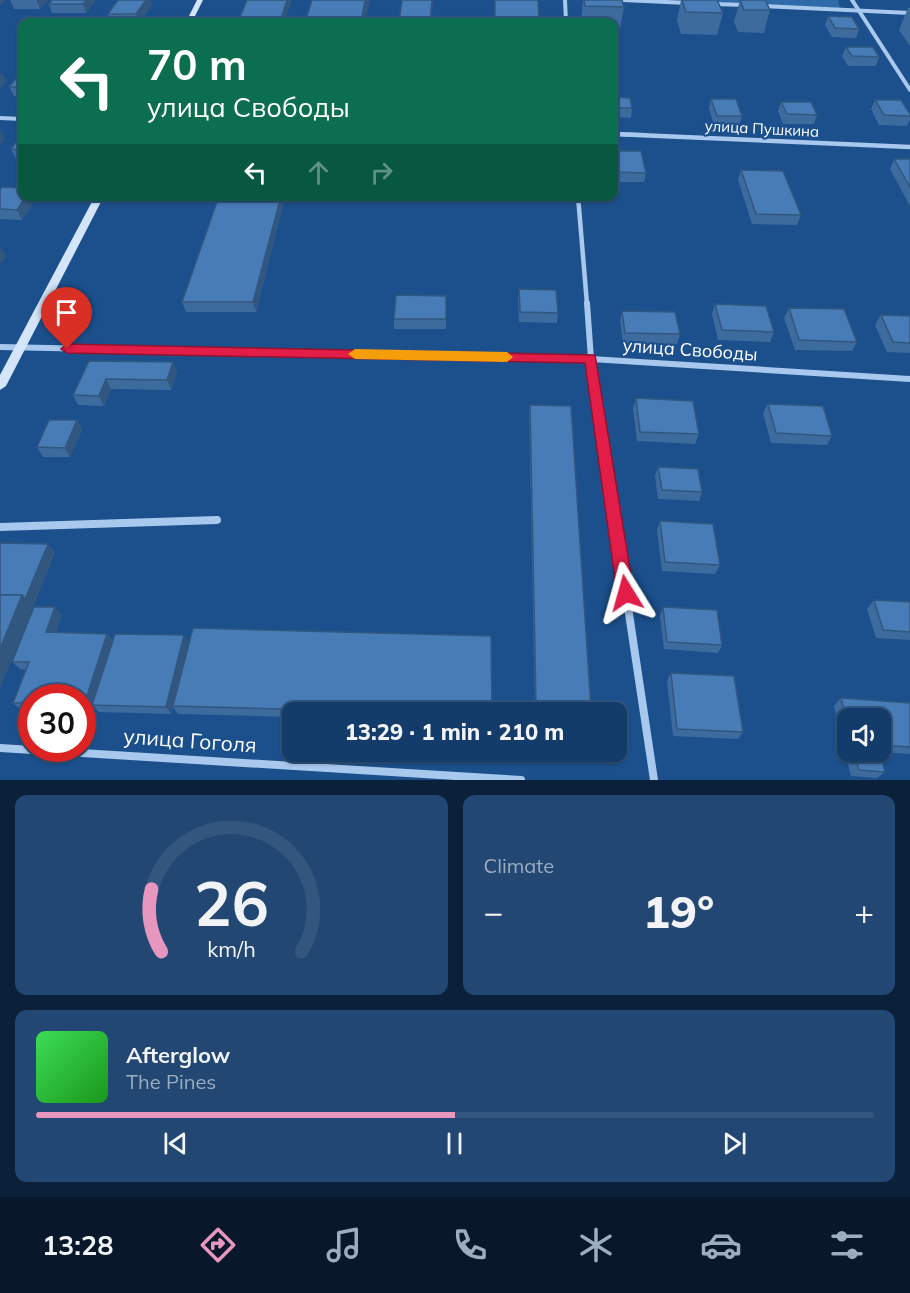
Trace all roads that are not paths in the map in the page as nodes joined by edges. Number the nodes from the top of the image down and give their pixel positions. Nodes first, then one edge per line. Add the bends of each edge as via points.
1 (200, 0) edge
2 (565, 0) edge
3 (623, 0) edge
4 (852, 0) edge
5 (694, 3) edge
6 (706, 4) edge
7 (859, 10) junction
8 (910, 13) edge
9 (191, 18) edge
10 (566, 18) edge
11 (910, 90) edge
12 (0, 118) edge
13 (18, 119) edge
14 (618, 134) edge
15 (910, 147) edge
16 (97, 201) edge
17 (578, 201) edge
18 (0, 346) edge
19 (20, 348) junction
20 (591, 359) junction
21 (910, 380) edge
22 (0, 386) edge
23 (217, 520) dead end
24 (0, 527) edge
25 (0, 748) edge
26 (521, 780) edge
27 (654, 780) edge

1 - 9 street
2 - 10 street
3 - 5 street
4 - 7 street
6 - 7 street
7 - 8 street
7 - 11 street
12 - 13 street
14 - 15 street, улица Пушкина
16 - 19 street
17 - 20 street
18 - 19 street, улица Свободы
19 - 20 street, улица Свободы
19 - 22 street
20 - 21 street, улица Свободы
20 - 27 street
23 - 24 street
25 - 26 street, улица Гоголя

